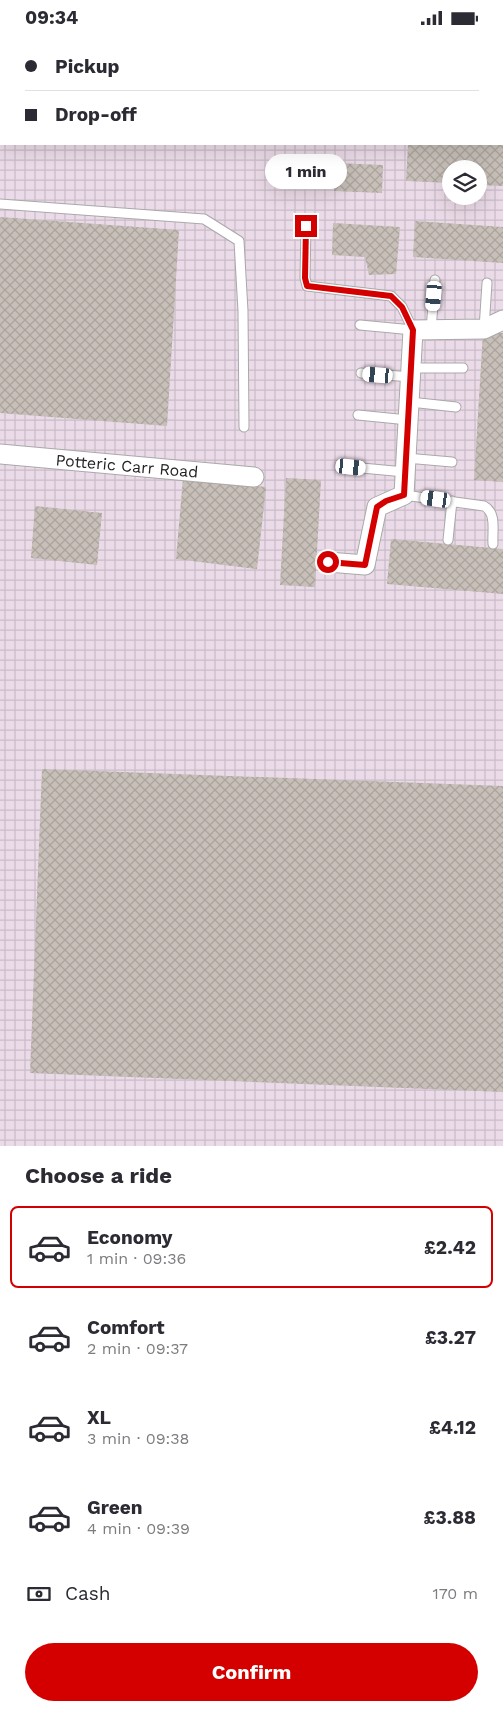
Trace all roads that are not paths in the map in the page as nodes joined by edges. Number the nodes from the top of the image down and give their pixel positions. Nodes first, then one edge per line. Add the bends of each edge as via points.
1 (0, 204) edge
2 (306, 226) dead end
3 (435, 280) dead end
4 (487, 283) dead end
5 (503, 320) edge
6 (360, 325) dead end
7 (484, 329) junction
8 (422, 330) junction
9 (463, 368) dead end
10 (361, 373) dead end
11 (411, 373) junction
12 (456, 407) dead end
13 (409, 411) junction
14 (358, 415) dead end
15 (244, 427) dead end
16 (0, 454) edge
17 (452, 462) dead end
18 (406, 465) junction
19 (351, 467) dead end
20 (254, 477) dead end
21 (404, 495) junction
22 (452, 501) junction
23 (448, 540) dead end
24 (493, 544) dead end
25 (328, 562) dead end

1 - 15 lane via 204,219 239,241
2 - 8 lane via 307,286 391,296
3 - 8 lane
4 - 7 lane
5 - 7 street
6 - 8 lane
7 - 8 street
8 - 11 street
9 - 11 lane
10 - 11 lane
11 - 13 street
12 - 13 lane
13 - 14 lane
13 - 18 street
16 - 20 street, Potteric Carr Road
17 - 18 lane
18 - 19 lane
18 - 21 street
21 - 22 lane
21 - 25 street via 377,507 365,565
22 - 23 lane
22 - 24 lane via 490,509

